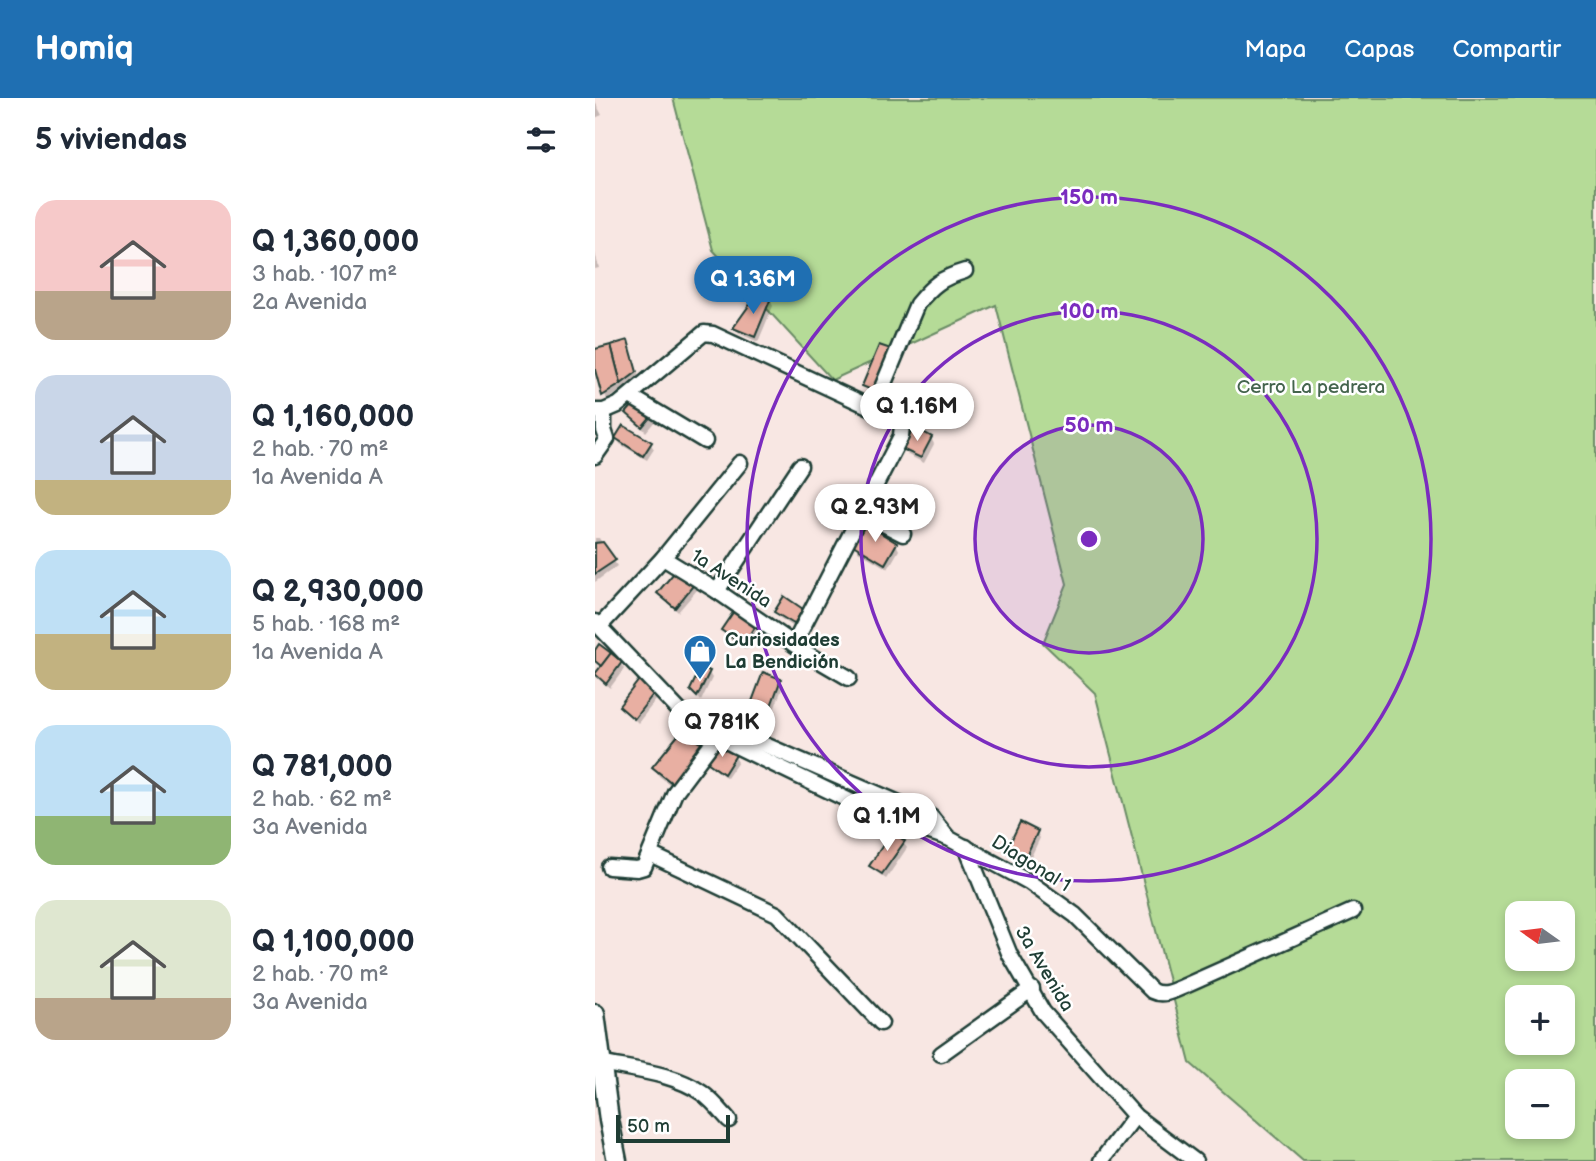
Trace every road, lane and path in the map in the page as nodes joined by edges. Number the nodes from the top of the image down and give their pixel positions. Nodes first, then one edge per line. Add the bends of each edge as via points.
1 (965, 271) dead end
2 (630, 396) junction
3 (874, 407) junction
4 (599, 411) edge
5 (705, 441) dead end
6 (595, 456) edge
7 (740, 463) dead end
8 (800, 466) dead end
9 (860, 512) junction
10 (903, 534) dead end
11 (663, 558) junction
12 (717, 590) junction
13 (597, 624) edge
14 (794, 644) junction
15 (849, 678) dead end
16 (718, 736) junction
17 (966, 847) junction
18 (650, 854) junction
19 (609, 867) dead end
20 (1353, 911) dead end
21 (1032, 989) junction
22 (595, 1014) edge
23 (880, 1023) dead end
24 (941, 1054) dead end
25 (600, 1063) junction
26 (1135, 1116) junction
27 (729, 1120) dead end
28 (617, 1161) edge
29 (1101, 1161) edge
30 (1195, 1161) edge

1 - 3 street via 944,277 917,304
2 - 3 street via 704,333
2 - 4 street
2 - 5 street
3 - 9 street via 894,416 902,425 901,436
4 - 6 street via 607,439
7 - 11 street
8 - 12 street
9 - 10 street
9 - 14 street
11 - 12 street, 1a Avenida
11 - 13 street
12 - 14 street, 1a Avenida
13 - 16 street via 691,723
14 - 15 street, 1a Avenida
16 - 17 street via 740,734 931,817 948,838
16 - 18 street via 674,792
17 - 20 street, Diagonal 1 via 1075,915 1152,991 1163,994
17 - 21 street, 3a Avenida via 1010,955
18 - 19 street via 641,869
18 - 23 street via 777,914
21 - 24 street
21 - 26 street, 3a Avenida via 1043,1012
22 - 25 street
25 - 27 street via 691,1086
25 - 28 street
26 - 29 street
26 - 30 street, 3a Avenida

